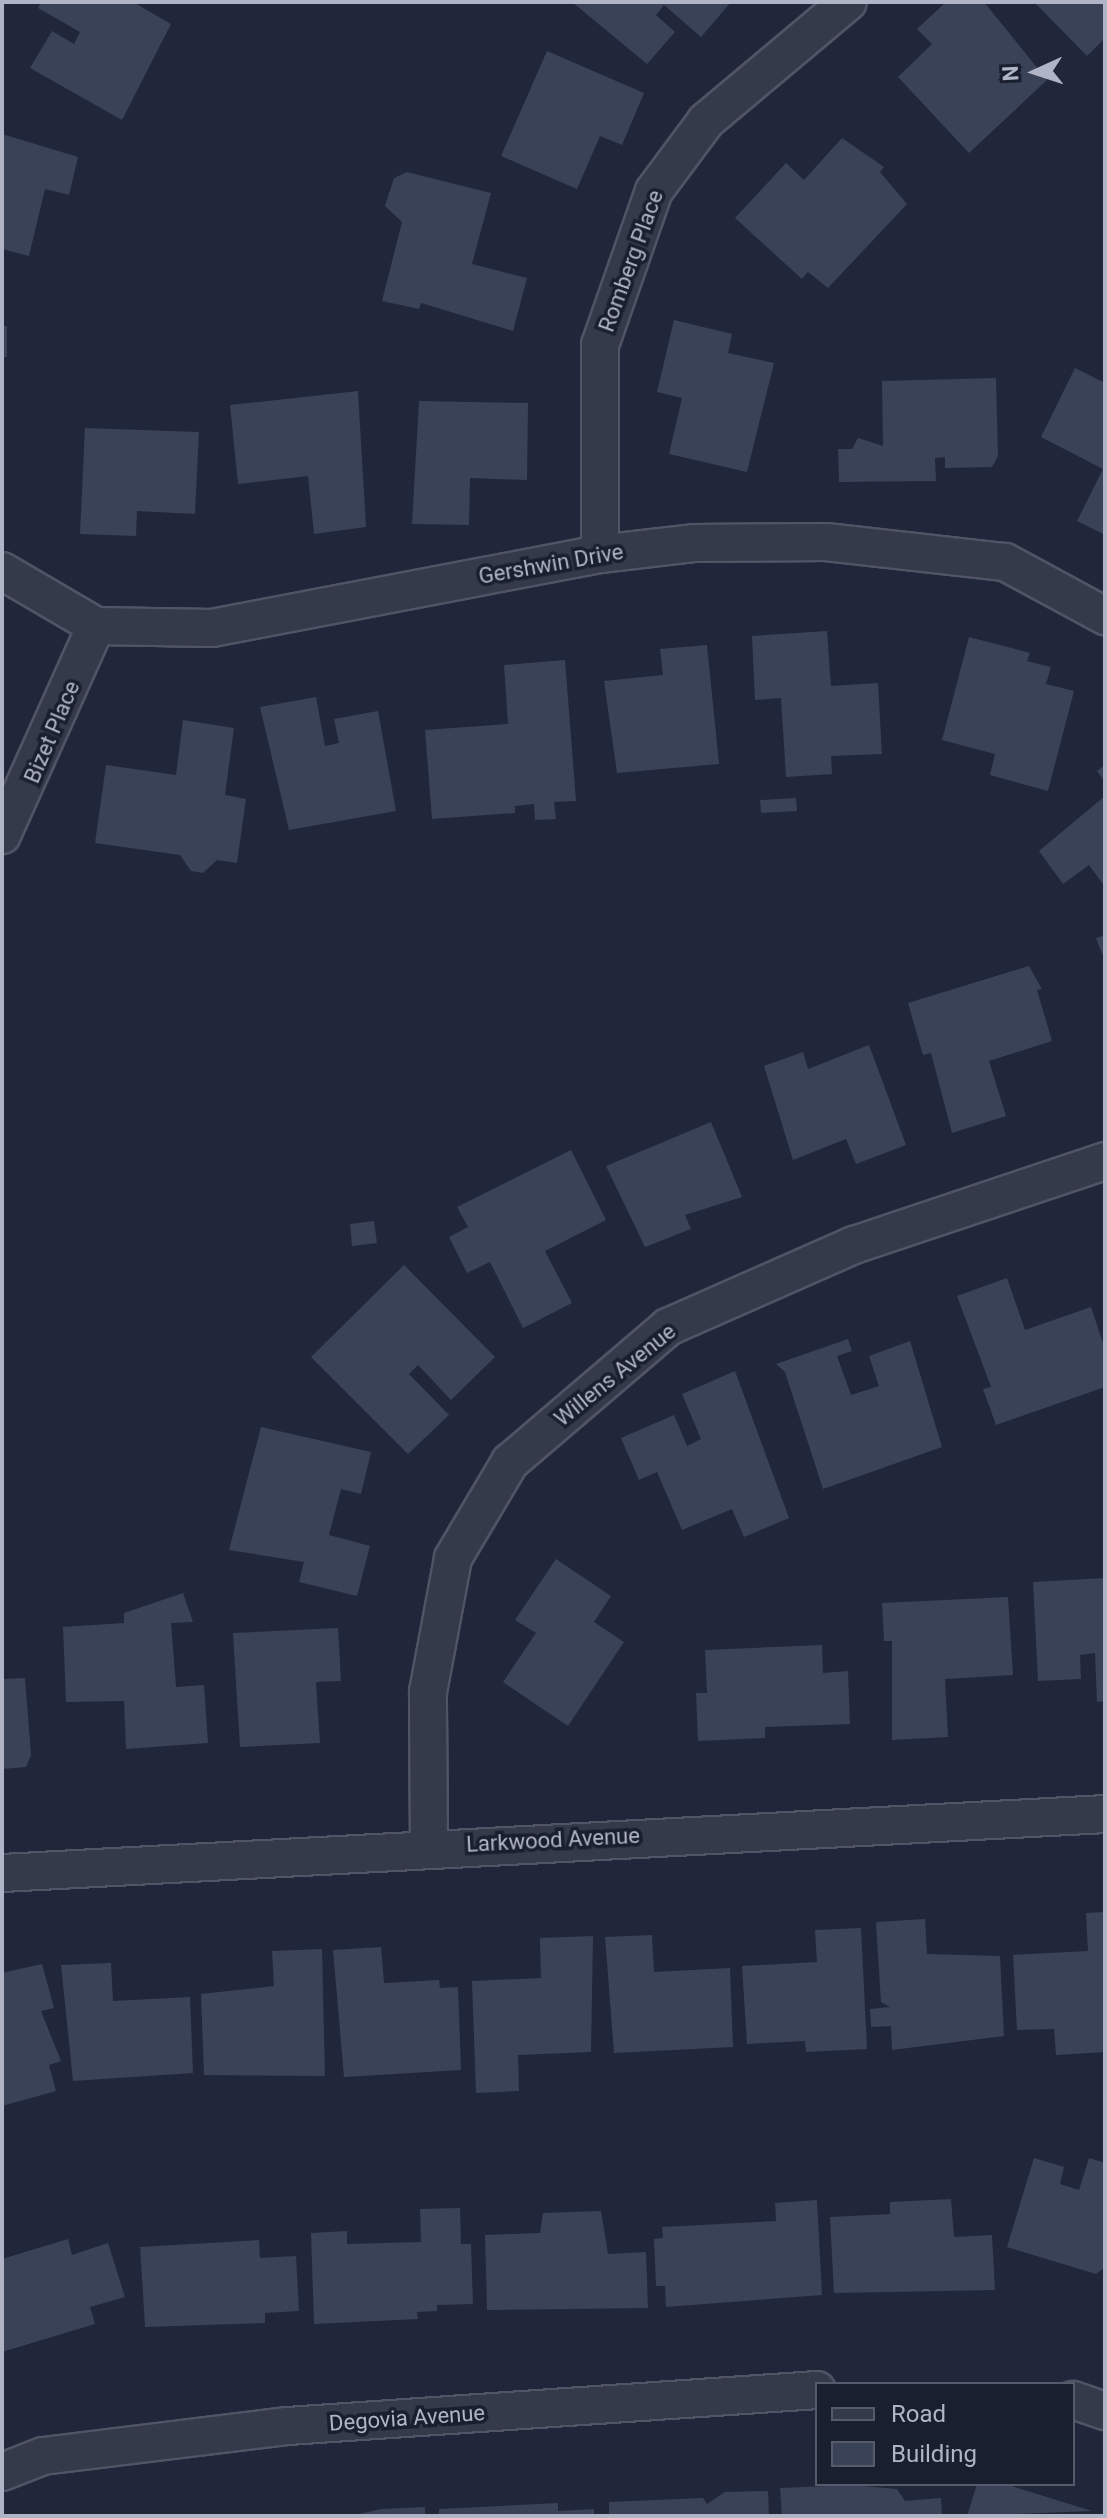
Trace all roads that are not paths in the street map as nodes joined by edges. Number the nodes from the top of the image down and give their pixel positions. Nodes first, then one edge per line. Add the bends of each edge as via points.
1 (848, 2) edge
2 (600, 554) junction
3 (2, 571) edge
4 (1105, 616) edge
5 (96, 626) junction
6 (2, 835) edge
7 (1105, 1161) edge
8 (1105, 1814) edge
9 (429, 1846) junction
10 (2, 1873) edge
11 (815, 2390) edge
12 (1075, 2401) edge
13 (1105, 2411) edge
14 (2, 2472) edge

1 - 2 street, Romberg Place via 706,121 654,191 600,345
2 - 4 street, Gershwin Drive via 695,543 826,542 1005,562
2 - 5 street, Gershwin Drive via 212,628
3 - 5 street, Gershwin Drive
5 - 6 street, Bizet Place
7 - 9 street, Willens Avenue via 854,1245 668,1327 510,1462 453,1558 428,1692
8 - 9 street, Larkwood Avenue
9 - 10 street, Larkwood Avenue
11 - 14 street, Degovia Avenue via 288,2426 43,2456
12 - 13 street

